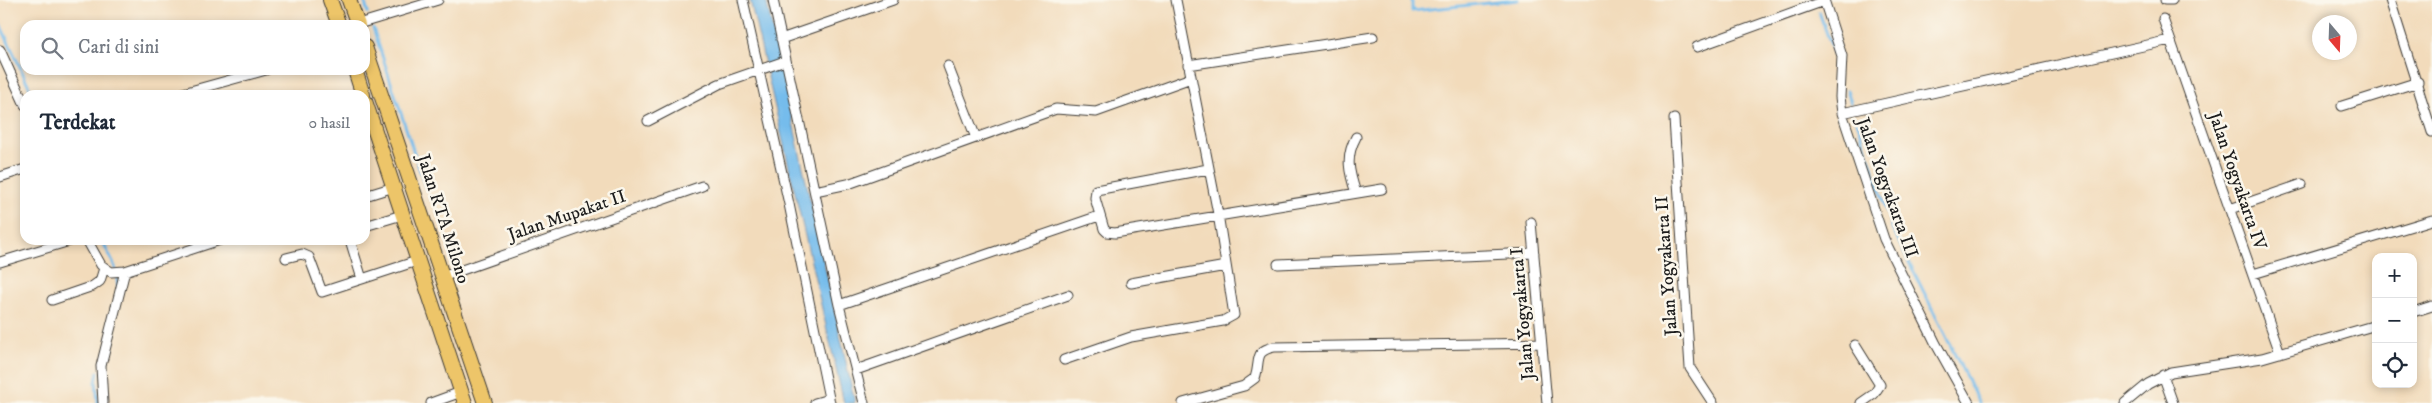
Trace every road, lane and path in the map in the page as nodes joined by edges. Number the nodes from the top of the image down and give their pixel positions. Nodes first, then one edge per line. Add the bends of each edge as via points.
1 (330, 0) edge
2 (349, 0) edge
3 (438, 0) edge
4 (743, 0) edge
5 (773, 0) edge
6 (893, 0) edge
7 (1176, 0) edge
8 (2165, 0) edge
9 (2172, 0) edge
10 (2390, 0) edge
11 (1824, 1) edge
12 (2163, 19) dead end
13 (337, 20) edge
14 (355, 20) edge
15 (370, 21) edge
16 (1373, 37) dead end
17 (781, 39) junction
18 (2170, 40) junction
19 (1697, 46) dead end
20 (0, 50) edge
21 (370, 61) edge
22 (786, 61) junction
23 (1188, 65) junction
24 (948, 66) dead end
25 (758, 70) junction
26 (248, 75) edge
27 (357, 75) edge
28 (1190, 78) junction
29 (2418, 82) junction
30 (194, 90) edge
31 (361, 90) edge
32 (20, 94) edge
33 (2342, 106) dead end
34 (1842, 113) junction
35 (1674, 119) dead end
36 (370, 121) edge
37 (648, 121) dead end
38 (2432, 132) edge
39 (1356, 137) dead end
40 (976, 138) junction
41 (1208, 169) junction
42 (20, 171) edge
43 (0, 178) edge
44 (2302, 184) dead end
45 (702, 186) dead end
46 (394, 188) junction
47 (1382, 189) dead end
48 (814, 191) junction
49 (1356, 192) junction
50 (370, 195) edge
51 (2230, 209) junction
52 (402, 214) junction
53 (1218, 214) junction
54 (1099, 216) junction
55 (2432, 220) edge
56 (1531, 222) dead end
57 (370, 224) edge
58 (56, 245) edge
59 (91, 245) edge
60 (203, 245) edge
61 (352, 245) edge
62 (1534, 253) junction
63 (286, 258) dead end
64 (417, 261) junction
65 (0, 262) edge
66 (1278, 264) dead end
67 (1226, 266) junction
68 (114, 271) junction
69 (2253, 274) junction
70 (442, 277) junction
71 (362, 279) junction
72 (1130, 283) dead end
73 (1068, 295) dead end
74 (52, 300) dead end
75 (839, 305) junction
76 (2432, 306) edge
77 (2417, 311) edge
78 (2372, 326) edge
79 (1541, 343) junction
80 (1855, 345) dead end
81 (468, 352) junction
82 (2280, 353) junction
83 (450, 357) junction
84 (1064, 360) dead end
85 (856, 370) junction
86 (2163, 375) junction
87 (463, 398) edge
88 (829, 401) edge
89 (103, 403) edge
90 (431, 403) edge
91 (486, 403) edge
92 (815, 403) edge
93 (864, 403) edge
94 (1183, 403) edge
95 (1546, 403) edge
96 (1713, 403) edge
97 (1862, 403) edge
98 (1969, 403) edge
99 (2125, 403) edge
100 (2173, 403) edge

1 - 13 highway
2 - 14 highway
3 - 15 street
4 - 25 street
5 - 17 street
6 - 17 street
7 - 23 street
8 - 9 street
10 - 29 street
11 - 19 street
11 - 34 street, Jalan Yogyakarta III via 1842,56
12 - 18 street, Jalan Yogyakarta IV
16 - 23 street
17 - 22 street
18 - 34 street
18 - 51 street, Jalan Yogyakarta IV
20 - 32 street
21 - 70 highway, Jalan RTA Milono
22 - 25 street
22 - 48 street
23 - 28 street
24 - 40 street
25 - 37 street via 719,84
25 - 88 street
26 - 30 street
27 - 31 highway
28 - 40 street via 1096,112 1056,109
28 - 41 street
29 - 33 street
29 - 38 street
34 - 98 street, Jalan Yogyakarta III via 1884,239
35 - 96 street, Jalan Yogyakarta II via 1690,368
36 - 46 highway, Jalan RTA Milono
39 - 49 street via 1349,149 1348,160
40 - 48 street via 848,184
41 - 53 street
41 - 54 street via 1096,190
42 - 43 street
44 - 51 street
45 - 70 street, Jalan Mupakat II
46 - 50 street
46 - 52 highway, Jalan RTA Milono
47 - 49 street
48 - 75 street
49 - 53 street
51 - 69 street, Jalan Yogyakarta IV
52 - 57 street
52 - 64 highway, Jalan RTA Milono
53 - 54 street via 1111,233 1104,229
53 - 67 street
54 - 75 street
55 - 69 street
56 - 62 street, Jalan Yogyakarta I
58 - 65 street
59 - 68 street
60 - 68 street
61 - 71 street
62 - 66 street
62 - 79 street, Jalan Yogyakarta I
63 - 71 street via 302,254 308,257 322,292
64 - 71 street
64 - 83 highway, Jalan RTA Milono
67 - 72 street
67 - 84 street via 1234,312 1230,319 1131,337
68 - 74 street via 93,286
68 - 89 street via 101,366
69 - 82 street, Jalan Yogyakarta IV
70 - 81 highway, Jalan RTA Milono
73 - 85 street
75 - 85 street
76 - 77 street
78 - 82 street
79 - 94 street via 1274,347 1260,353 1255,378 1244,386
79 - 95 street, Jalan Yogyakarta I
80 - 97 street via 1880,385
81 - 83 highway
81 - 91 highway, Jalan RTA Milono
82 - 86 street
83 - 87 highway, Jalan RTA Milono
85 - 93 street
86 - 99 street
86 - 100 street
87 - 90 street
88 - 92 street

